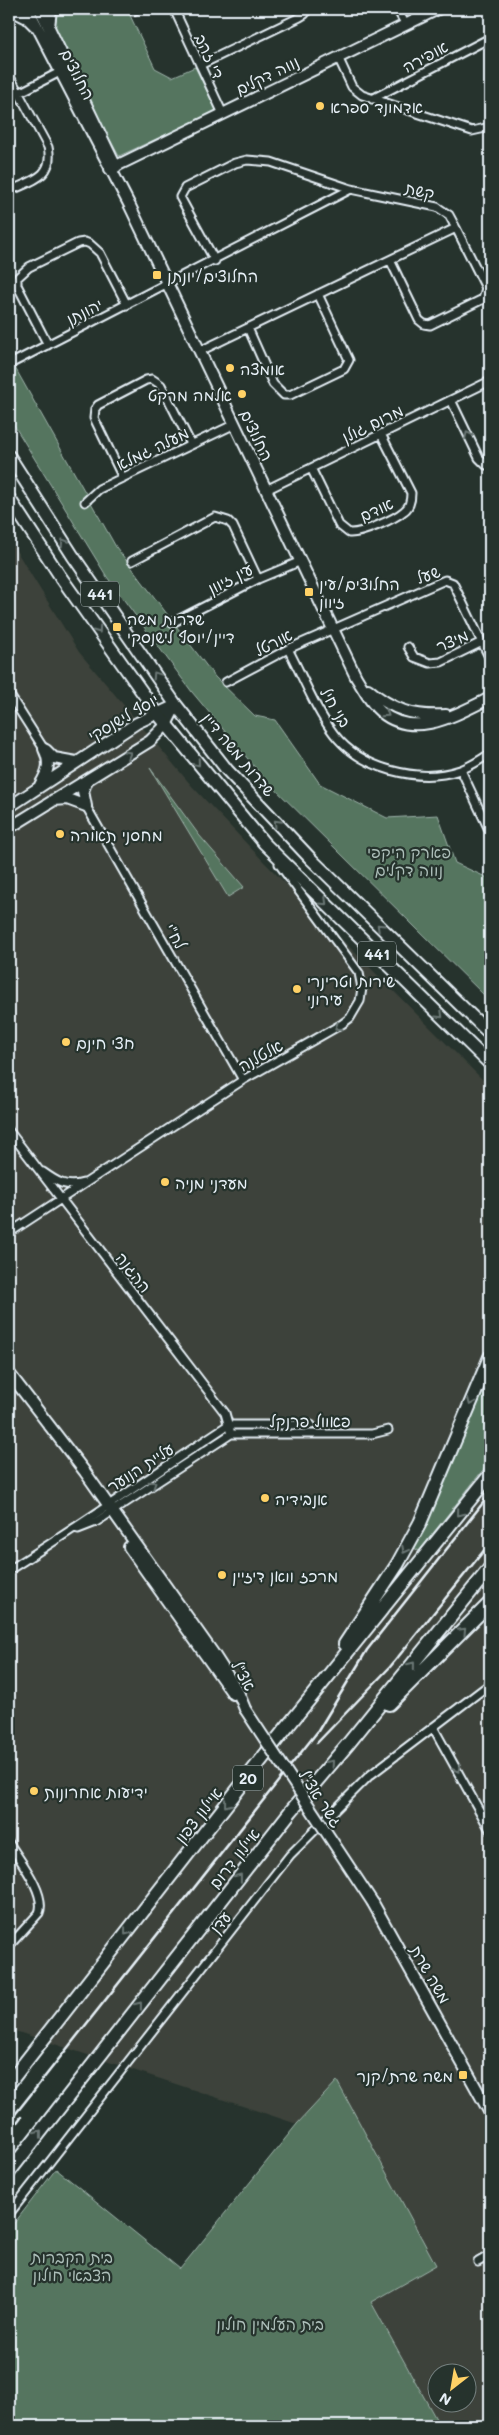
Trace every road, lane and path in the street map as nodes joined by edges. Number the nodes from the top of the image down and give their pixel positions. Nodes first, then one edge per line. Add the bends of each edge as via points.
1 (9, 9) edge
2 (28, 9) edge
3 (40, 9) edge
4 (51, 9) edge
5 (174, 9) edge
6 (306, 9) edge
7 (397, 9) edge
8 (438, 9) edge
9 (406, 25) junction
10 (44, 30) junction
11 (490, 38) edge
12 (338, 57) junction
13 (200, 65) junction
14 (60, 72) junction
15 (9, 75) edge
16 (19, 93) junction
17 (9, 98) edge
18 (372, 99) junction
19 (223, 114) junction
20 (490, 127) edge
21 (113, 168) junction
22 (352, 189) junction
23 (9, 191) edge
24 (456, 228) junction
25 (390, 260) junction
26 (215, 261) junction
27 (168, 284) junction
28 (318, 294) junction
29 (127, 305) junction
30 (248, 328) junction
31 (48, 345) junction
32 (200, 351) junction
33 (12, 363) dead end
34 (490, 381) edge
35 (451, 400) junction
36 (235, 424) junction
37 (381, 434) junction
38 (192, 444) junction
39 (9, 456) edge
40 (490, 465) edge
41 (311, 468) junction
42 (123, 478) junction
43 (266, 490) junction
44 (9, 498) edge
45 (85, 502) dead end
46 (132, 561) dead end
47 (300, 561) junction
48 (258, 579) junction
49 (172, 623) dead end
50 (333, 628) junction
51 (482, 642) junction
52 (408, 647) dead end
53 (288, 649) junction
54 (490, 660) edge
55 (226, 682) dead end
56 (9, 694) edge
57 (490, 698) edge
58 (176, 705) junction
59 (157, 713) junction
60 (166, 725) junction
61 (44, 749) junction
62 (490, 754) edge
63 (76, 762) junction
64 (461, 770) junction
65 (87, 780) junction
66 (39, 786) junction
67 (52, 800) junction
68 (9, 806) edge
69 (86, 806) junction
70 (9, 828) edge
71 (490, 832) edge
72 (264, 843) junction
73 (490, 1034) edge
74 (490, 1064) edge
75 (243, 1080) junction
76 (9, 1131) edge
77 (37, 1168) junction
78 (91, 1180) junction
79 (61, 1200) junction
80 (9, 1233) edge
81 (490, 1357) edge
82 (9, 1373) edge
83 (228, 1425) junction
84 (311, 1425) dead end
85 (388, 1430) dead end
86 (231, 1434) junction
87 (490, 1475) edge
88 (107, 1509) junction
89 (490, 1568) edge
90 (9, 1570) edge
91 (489, 1604) edge
92 (490, 1684) edge
93 (245, 1709) joint
94 (433, 1727) junction
95 (279, 1737) junction
96 (348, 1744) junction
97 (490, 1830) edge
98 (9, 1843) edge
99 (372, 1903) joint
100 (9, 1946) edge
101 (463, 2060) junction
102 (9, 2083) edge
103 (490, 2101) edge
104 (490, 2113) edge
105 (9, 2172) edge
106 (9, 2214) edge
107 (490, 2255) edge
108 (478, 2262) dead end

1 - 10 street
2 - 10 street, החלוצים
3 - 10 street, החלוצים
4 - 10 street
5 - 13 street, די זהב
6 - 13 street via 305,14
7 - 9 street
8 - 9 street, נווה דקלים
9 - 12 street, נווה דקלים
10 - 14 street, החלוצים
10 - 21 street, החלוצים
11 - 18 street, אופירה
12 - 18 street via 352,87
12 - 19 street, נווה דקלים
13 - 19 street, די זהב
14 - 16 street
14 - 21 street, החלוצים
15 - 16 street
16 - 17 street
16 - 23 street via 50,156 47,170
18 - 20 street via 472,131
19 - 21 street, נווה דקלים
21 - 27 street, החלוצים
22 - 24 street, קשת via 437,208 449,215
22 - 26 street
22 - 26 street, קשת via 271,162 246,160 185,188 180,197
24 - 25 street
24 - 25 street, קשת via 486,288 483,299 430,325 420,321
25 - 28 street
26 - 27 street
27 - 29 street, יהונתן
27 - 32 street, החלוצים
28 - 30 street
28 - 30 street via 349,360 344,369 306,388 290,395 279,391
29 - 31 street, יהונתן
29 - 31 street via 100,253 90,244 78,243 28,267 18,278 17,285
30 - 32 street
31 - 33 street, יהונתן
32 - 36 street, החלוצים
34 - 35 street, מרום גולן
35 - 37 street, מרום גולן
40 -> 35 street via 479,458
36 - 38 street, מעלה גמלא
36 - 43 street, החלוצים
37 - 41 street, מרום גולן
37 - 41 street, אודם via 411,494 411,501 404,511 363,532 349,533 339,524
38 - 42 street, מעלה גמלא
38 - 42 street via 161,385 152,379 146,380 98,405 95,410 94,418
58 -> 39 main road, שדרות משה דיין / 441 via 73,556
41 - 43 street, מרום גולן
42 - 45 street, מעלה גמלא via 99,489
43 - 47 street, החלוצים
44 -> 59 main road, 441
46 - 48 street via 215,517 222,518 233,526
47 - 48 street, עין זיוון
47 - 50 street, החלוצים
48 - 49 street, עין זיוון
50 - 51 street, שעל via 445,580 453,583
50 - 53 street, אורטל
50 - 57 street, החלוצים via 356,677 376,696 398,710 430,716 462,712
51 - 52 street, מיצר via 441,662 430,663 414,657
51 - 54 street, שעל
53 - 55 street, אורטל
53 - 64 street, בני חיל via 335,735 367,761 405,774 442,774
56 - 61 street
58 - 59 street, יוסף לישנסקי
58 - 60 street, יוסף לישנסקי
73 -> 58 main road, שדרות משה דיין / 441 via 311,859 227,770
59 - 60 main road, 441
59 - 63 street, יוסף לישנסקי
65 -> 60 street, יוסף לישנסקי via 150,741
60 -> 72 main road, 441
61 - 63 street via 54,758
61 - 66 street via 49,766
62 - 64 street, בני חיל
63 - 66 street, יוסף לישנסקי
64 - 71 street
65 - 67 street, יוסף לישנסקי
65 - 69 street via 83,791
66 - 68 street, יוסף לישנסקי
67 - 69 street via 67,799
67 - 70 street, יוסף לישנסקי
69 - 75 street, לח"י
72 -> 74 main road, 441
72 -> 75 street, אלטלנה via 359,973 362,988 356,1009 342,1024
75 - 78 street, אלטלנה
76 - 77 street, ההגנה
77 - 78 street via 57,1182 73,1186
77 - 79 street, ההגנה
78 - 79 street, אלטלנה
79 - 80 street, אלטלנה
79 - 83 street, ההגנה via 224,1413
81 -> 95 highway via 420,1523 397,1565
82 - 88 street, אצ"ל
83 - 84 street, פאוול פרנקל
83 - 86 street, ההגנה
83 - 88 street, עליית הנוער
85 - 86 street, פאוול פרנקל via 372,1434
88 -> 86 street, עליית הנוער
87 -> 95 highway, איילון צפון / 20
88 - 90 street, עליית הנוער
88 - 93 street, אצ"ל via 214,1653
96 -> 89 highway, איילון דרום
96 -> 91 highway
92 - 94 street, עדן
93 - 99 street, גשר אצ"ל, bridge
94 -> 97 street
94 - 106 street, עדן via 369,1776 290,1855
95 -> 102 highway, איילון צפון / 20
105 -> 96 highway, איילון דרום via 285,1818
98 - 100 street via 37,1888 42,1907
99 - 101 street, משה שרת
101 - 103 street, משה שרת
101 - 104 street, משה שרת
107 - 108 street

